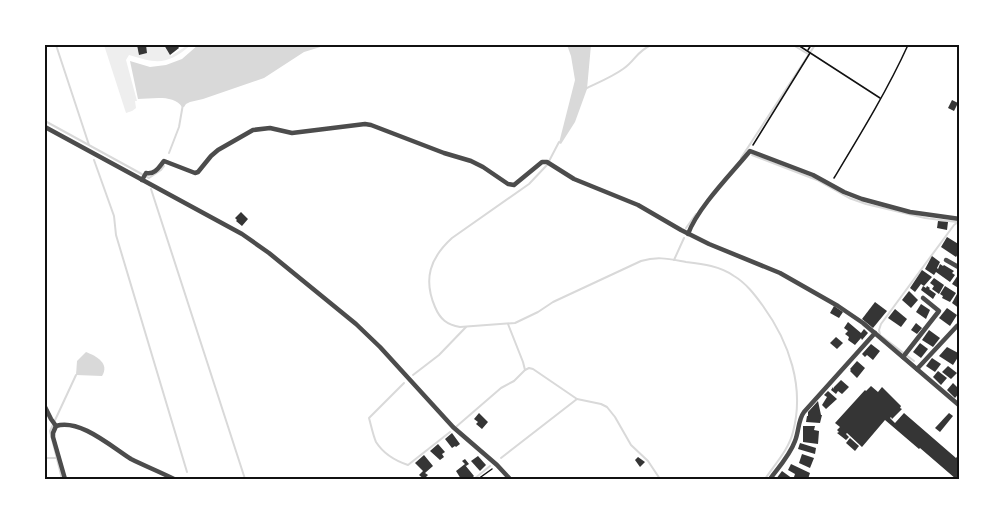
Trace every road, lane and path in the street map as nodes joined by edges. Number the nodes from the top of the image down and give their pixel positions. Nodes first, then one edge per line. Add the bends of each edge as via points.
1 (798, 45) edge
2 (811, 45) edge
3 (908, 45) edge
4 (809, 52) junction
5 (881, 98) junction
6 (45, 127) edge
7 (750, 151) junction
8 (144, 177) junction
9 (831, 184) junction
10 (960, 219) edge
11 (688, 234) junction
12 (946, 260) dead end
13 (960, 268) edge
14 (923, 298) dead end
15 (957, 327) dead end
16 (875, 333) junction
17 (905, 355) junction
18 (917, 369) junction
19 (960, 406) edge
20 (45, 407) edge
21 (54, 424) junction
22 (497, 465) junction
23 (65, 479) edge
24 (174, 479) edge
25 (478, 479) edge
26 (510, 479) edge
27 (770, 479) edge

1 - 4 path
2 - 4 path
3 - 5 path
4 - 5 path
4 - 7 path
5 - 9 path
6 - 8 street
7 - 9 street
7 - 11 street via 709,200
8 - 11 street via 164,160 195,173 218,150 261,128 292,133 365,124 471,161 512,185 542,162 549,163 574,179 638,205
8 - 22 street via 269,253 356,324 453,427
9 - 10 street via 881,204
11 - 16 street via 780,273 838,306
12 - 13 street
14 - 17 street via 939,310
15 - 18 street
16 - 17 street
16 - 27 street via 801,416 795,441
17 - 18 street
18 - 19 street
20 - 21 street
21 - 23 street
21 - 24 street via 91,433
22 - 25 path
22 - 26 street

